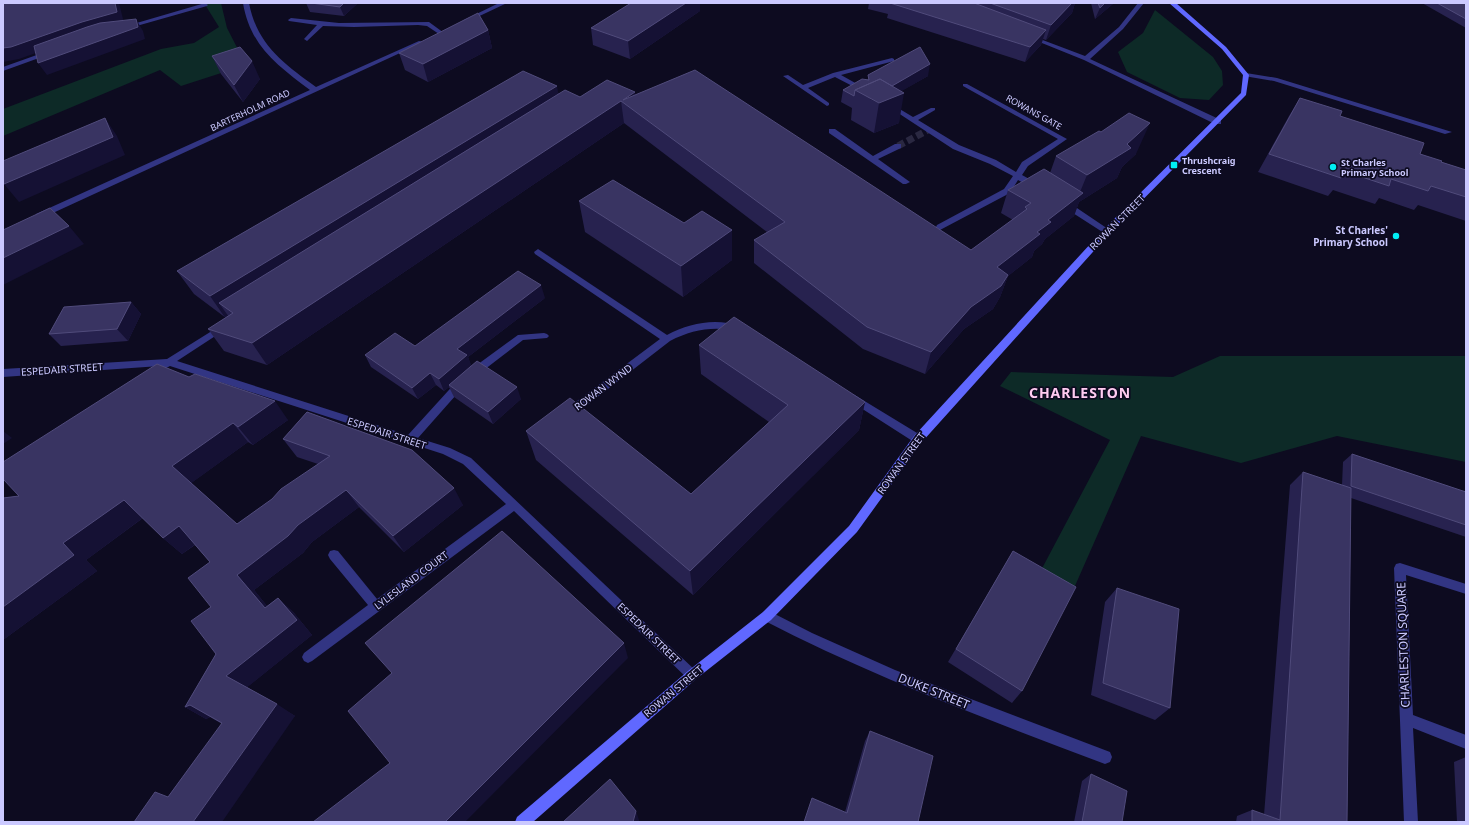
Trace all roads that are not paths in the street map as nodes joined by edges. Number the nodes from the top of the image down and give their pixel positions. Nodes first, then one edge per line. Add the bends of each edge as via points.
1 (246, 3) edge
2 (504, 3) edge
3 (1142, 3) edge
4 (1172, 3) edge
5 (205, 5) dead end
6 (292, 20) dead end
7 (461, 23) edge
8 (322, 25) junction
9 (123, 28) edge
10 (441, 33) edge
11 (1020, 33) edge
12 (307, 39) dead end
13 (427, 39) edge
14 (55, 50) edge
15 (1086, 59) junction
16 (892, 60) edge
17 (3, 69) edge
18 (835, 74) junction
19 (1246, 75) junction
20 (786, 76) dead end
21 (965, 85) dead end
22 (803, 87) junction
23 (315, 90) junction
24 (864, 90) edge
25 (827, 104) dead end
26 (891, 106) edge
27 (933, 109) dead end
28 (912, 120) junction
29 (1218, 122) junction
30 (832, 131) dead end
31 (1448, 132) dead end
32 (898, 146) tunnel mouth
33 (874, 158) junction
34 (1017, 174) junction
35 (906, 182) dead end
36 (1042, 190) edge
37 (1055, 198) edge
38 (32, 219) edge
39 (940, 227) dead end
40 (1107, 231) junction
41 (538, 252) dead end
42 (228, 324) edge
43 (748, 334) edge
44 (544, 336) dead end
45 (666, 339) junction
46 (168, 362) junction
47 (3, 373) edge
48 (148, 374) edge
49 (843, 392) edge
50 (564, 416) edge
51 (918, 438) junction
52 (410, 440) junction
53 (514, 504) junction
54 (334, 555) dead end
55 (1466, 589) edge
56 (376, 606) junction
57 (767, 616) junction
58 (308, 657) dead end
59 (692, 675) junction
60 (1406, 719) junction
61 (1466, 742) edge
62 (1105, 757) dead end
63 (522, 822) edge
64 (1410, 822) edge

1 - 23 street via 250,20 259,38 277,61
2 - 7 street
3 - 15 street via 1121,28
4 - 19 street via 1224,48
5 - 9 street
6 - 8 street
8 - 10 street via 418,23 429,24
8 - 12 street
11 - 15 street
13 - 23 street, BARTERHOLM ROAD
14 - 17 street
15 - 29 street
16 - 18 street
18 - 22 street
18 - 24 street
19 - 29 street, ROWAN STREET via 1244,94
19 - 31 street via 1275,79
20 - 22 street
21 - 34 street, ROWANS GATE via 1063,139 1025,164
22 - 25 street
23 - 38 street, BARTERHOLM ROAD
26 - 28 street
27 - 28 street
28 - 34 street via 956,147
29 - 40 street, ROWAN STREET
30 - 33 street
32 - 33 street
33 - 35 street
34 - 36 street
34 - 39 street, ROWANS GATE via 1007,191
37 - 40 street
40 - 51 street, ROWAN STREET
41 - 45 street
42 - 46 street
43 - 45 street, ROWAN WYND via 726,325 705,325 683,330
44 - 52 street via 521,337 466,378 446,397
45 - 50 street, ROWAN WYND
46 - 47 street, ESPEDAIR STREET
46 - 48 street
46 - 52 street, ESPEDAIR STREET
49 - 51 street
51 - 57 street, ROWAN STREET via 853,529
52 - 53 street, ESPEDAIR STREET via 446,451 467,461
53 - 56 street, LYLESLAND COURT
53 - 59 street, ESPEDAIR STREET
54 - 56 street
55 - 60 street, CHARLESTON SQUARE via 1400,568
56 - 58 street, LYLESLAND COURT
57 - 59 street, ROWAN STREET
57 - 62 street, DUKE STREET via 811,640 945,696
59 - 63 street, ROWAN STREET
60 - 61 street, CHARLESTON SQUARE
60 - 64 street, CHARLESTON SQUARE

